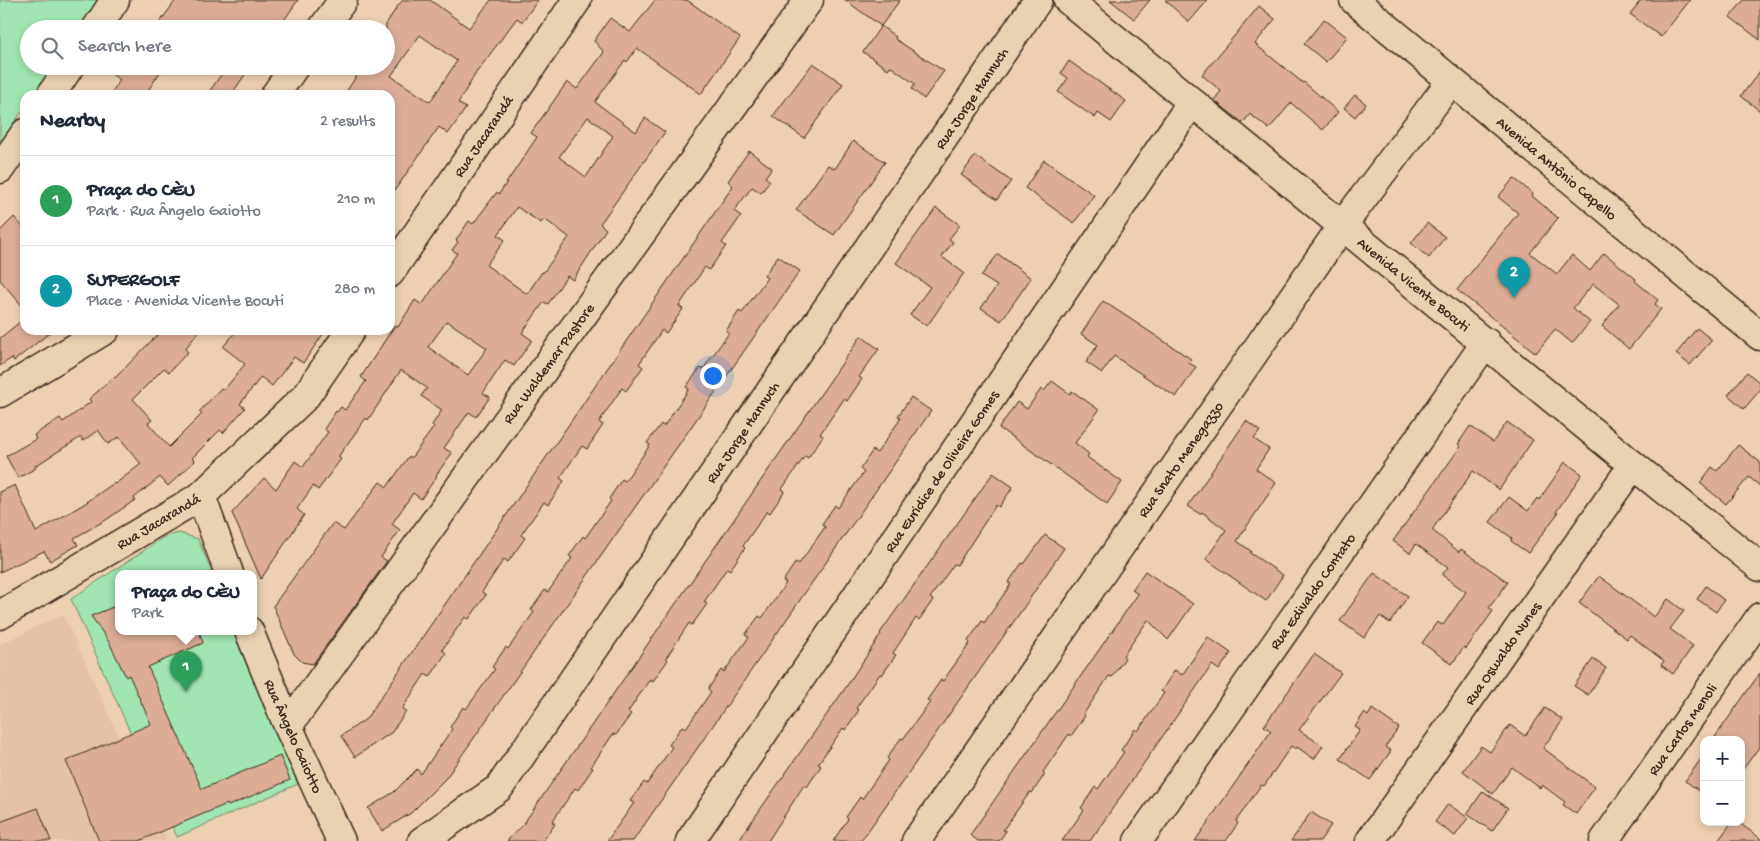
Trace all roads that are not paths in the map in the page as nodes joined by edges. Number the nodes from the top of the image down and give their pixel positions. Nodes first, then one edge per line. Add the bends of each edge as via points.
1 (115, 0) edge
2 (342, 0) edge
3 (577, 0) edge
4 (809, 0) edge
5 (1038, 0) edge
6 (1068, 0) edge
7 (1354, 0) edge
8 (102, 20) edge
9 (328, 20) edge
10 (64, 75) edge
11 (289, 75) edge
12 (1451, 81) junction
13 (53, 90) edge
14 (279, 90) edge
15 (1192, 102) junction
16 (20, 140) edge
17 (0, 169) edge
18 (1342, 226) junction
19 (395, 265) edge
20 (97, 335) edge
21 (348, 335) edge
22 (1760, 336) edge
23 (1486, 342) junction
24 (0, 393) edge
25 (1633, 465) junction
26 (201, 496) junction
27 (1760, 567) edge
28 (228, 570) edge
29 (0, 615) edge
30 (1760, 617) edge
31 (252, 635) edge
32 (288, 726) junction
33 (341, 841) edge
34 (422, 841) edge
35 (690, 841) edge
36 (916, 841) edge
37 (1138, 841) edge
38 (1370, 841) edge
39 (1604, 841) edge

1 - 8 street
2 - 9 street
3 - 19 street, Rua Jacarandá
4 - 32 street, Rua Waldemar Pastore
5 - 34 street, Rua Jorge Hannuch via 499,788
6 - 15 street, Avenida Vicente Bocuti
7 - 12 street, Avenida Antônio Capello
10 - 13 street
11 - 14 street
12 - 18 street, Rua Snato Menegazzo
12 - 22 street, Avenida Antônio Capello
15 - 18 street, Avenida Vicente Bocuti
15 - 35 street, Rua Euridice de Oliveira Gomes
16 - 17 street
18 - 23 street, Avenida Vicente Bocuti
18 - 36 street, Rua Snato Menegazzo
20 - 24 street
21 - 26 street, Rua Jacarandá via 305,396
23 - 25 street, Avenida Vicente Bocuti
23 - 37 street, Rua Edivaldo Contato
25 - 27 street, Avenida Vicente Bocuti
25 - 38 street, Rua Oswaldo Nunes
26 - 28 street
26 - 29 street, Rua Jacarandá
30 - 39 street, Rua Carlos Menoli
31 - 32 street, Rua Ângelo Gaiotto
32 - 33 street, Rua Ângelo Gaiotto

